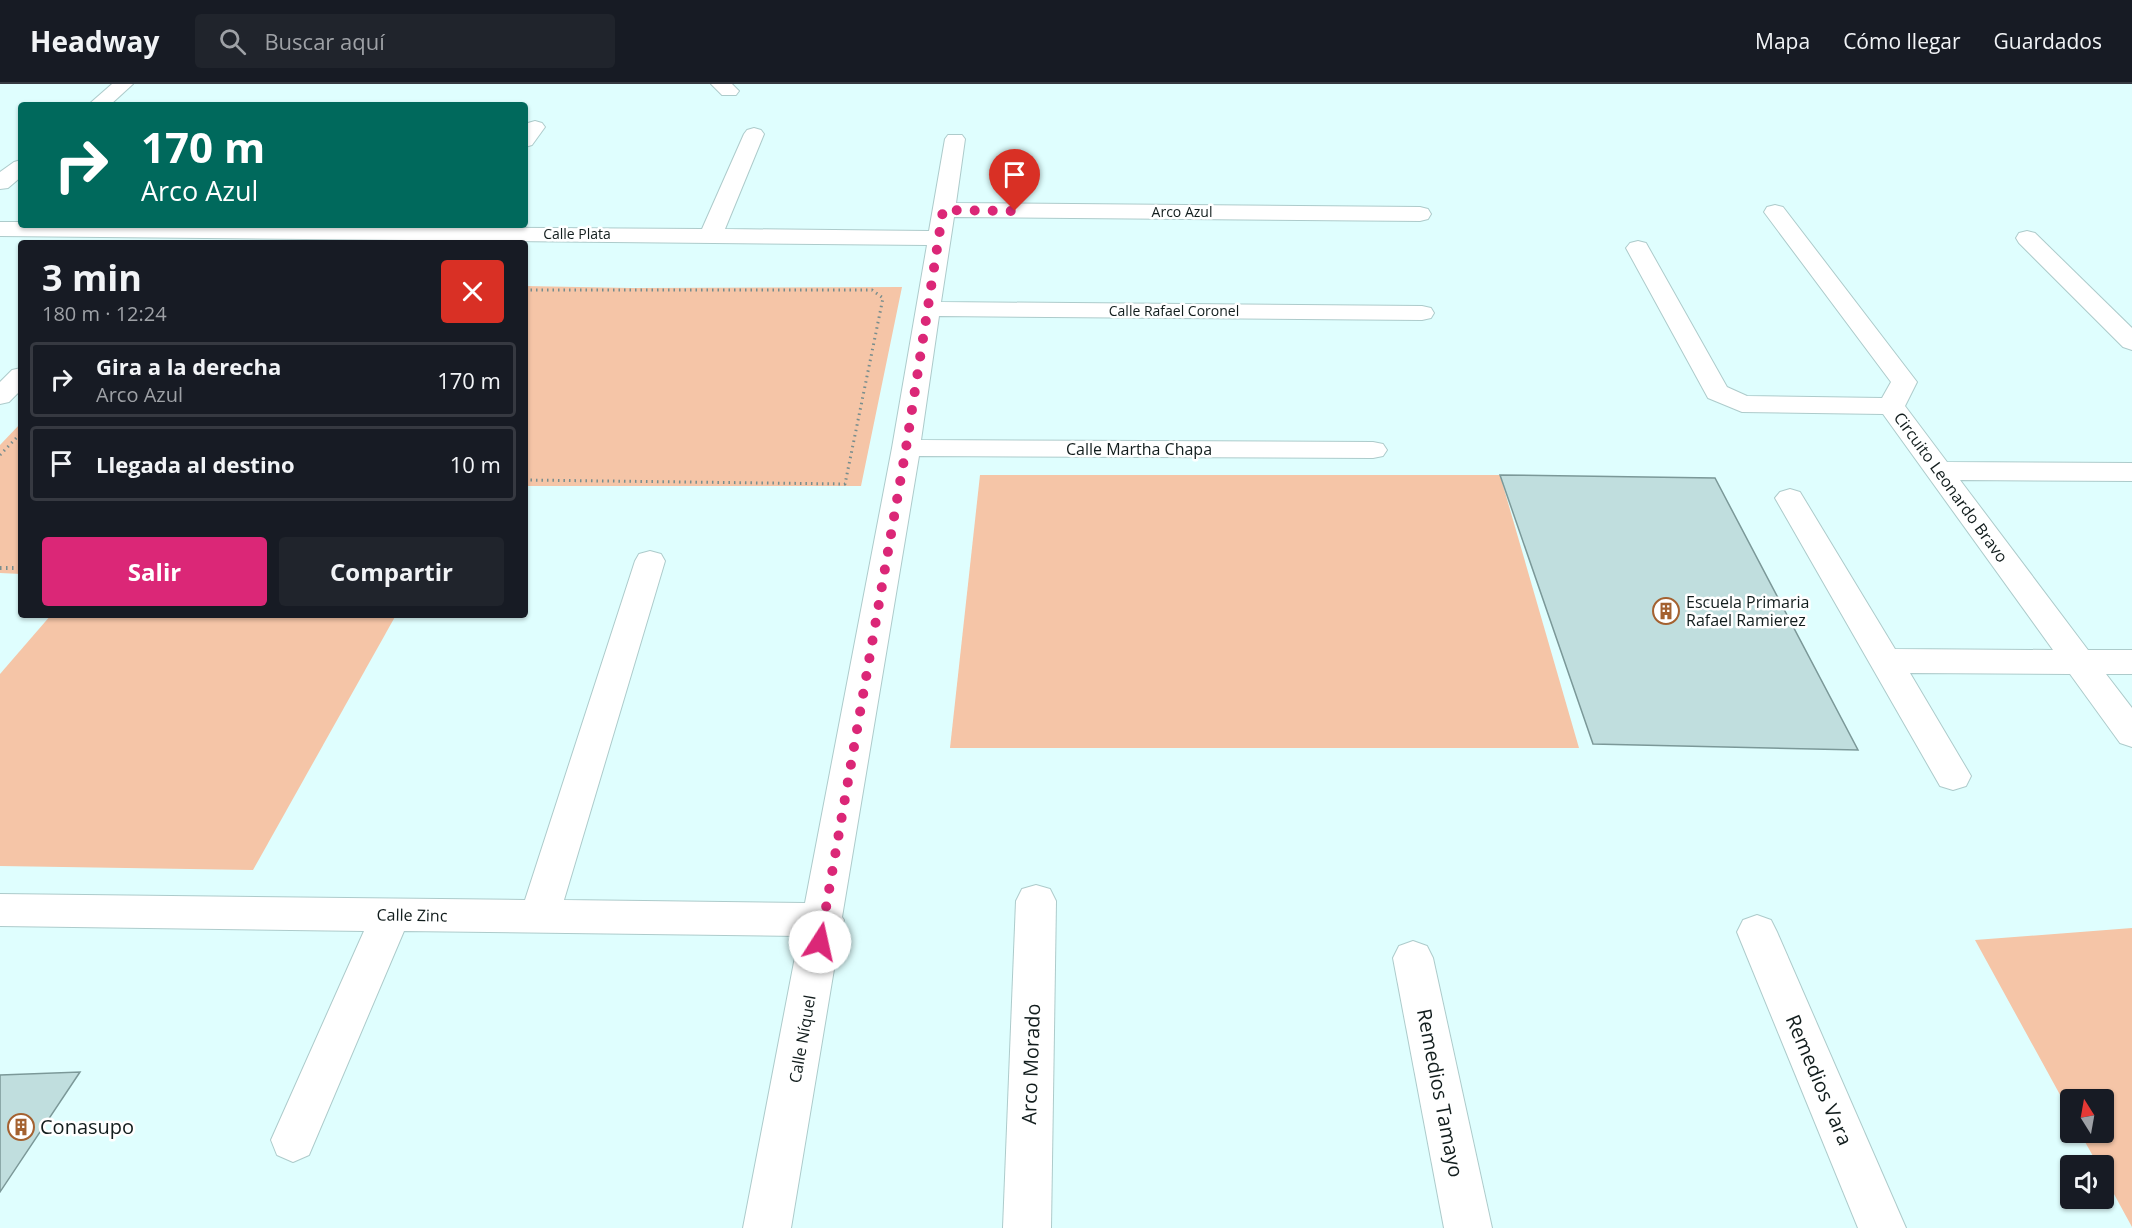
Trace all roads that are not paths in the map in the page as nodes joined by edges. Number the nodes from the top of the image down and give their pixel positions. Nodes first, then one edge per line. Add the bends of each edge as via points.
1 (124, 84) edge
2 (102, 102) edge
3 (754, 134) dead end
4 (955, 139) dead end
5 (18, 168) edge
6 (0, 183) edge
7 (1775, 212) dead end
8 (1420, 214) dead end
9 (941, 224) junction
10 (0, 229) edge
11 (348, 229) edge
12 (463, 229) edge
13 (711, 236) junction
14 (163, 237) edge
15 (2027, 238) dead end
16 (1638, 248) dead end
17 (927, 309) junction
18 (1422, 313) dead end
19 (2132, 342) edge
20 (18, 379) edge
21 (0, 396) edge
22 (1891, 406) junction
23 (906, 448) junction
24 (1373, 450) dead end
25 (1939, 471) junction
26 (2132, 472) edge
27 (1790, 498) dead end
28 (650, 561) dead end
29 (1886, 661) junction
30 (2079, 662) junction
31 (2132, 662) edge
32 (2132, 734) edge
33 (1953, 776) dead end
34 (1036, 901) dead end
35 (0, 910) edge
36 (391, 915) junction
37 (539, 917) junction
38 (824, 920) junction
39 (1757, 932) dead end
40 (1413, 958) dead end
41 (293, 1140) dead end
42 (767, 1228) edge
43 (1027, 1228) edge
44 (1468, 1228) edge
45 (1882, 1228) edge

1 - 2 street
3 - 13 street
4 - 9 street, Calle Níquel
5 - 6 street
7 - 22 street, Circuito Leonardo Bravo via 1904,382
8 - 9 street, Arco Azul
9 - 13 street, Calle Plata
9 - 17 street, Calle Níquel
10 - 14 street, Calle Plata
11 - 12 street, Calle Plata
11 - 14 street, Calle Plata
12 - 13 street, Calle Plata
15 - 19 street
16 - 22 street via 1717,392 1742,404
17 - 18 street, Calle Rafael Coronel
17 - 23 street, Calle Níquel
20 - 21 street
22 - 25 street, Circuito Leonardo Bravo
23 - 24 street, Calle Martha Chapa
23 - 38 street, Calle Níquel
25 - 26 street
25 - 30 street, Circuito Leonardo Bravo
27 - 29 street
28 - 37 street
29 - 30 street
29 - 33 street
30 - 31 street
30 - 32 street, Circuito Leonardo Bravo
34 - 43 street, Arco Morado
35 - 36 street, Calle Zinc
36 - 37 street, Calle Zinc
36 - 41 street
37 - 38 street, Calle Zinc
38 - 42 street, Calle Níquel
39 - 45 street, Remedios Vara
40 - 44 street, Remedios Tamayo

